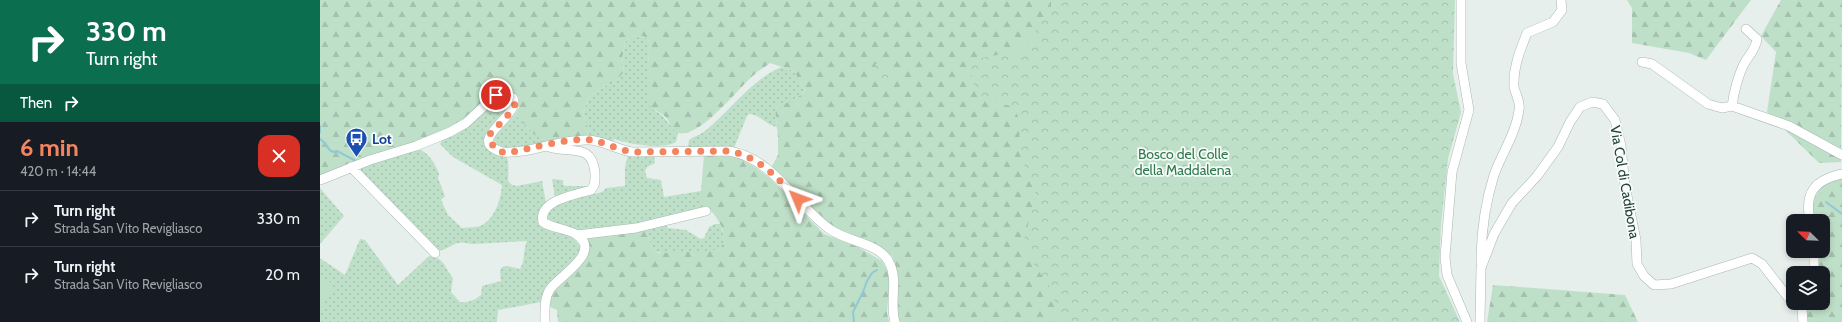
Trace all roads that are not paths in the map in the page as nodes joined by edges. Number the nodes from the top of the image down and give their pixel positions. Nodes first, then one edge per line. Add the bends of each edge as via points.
1 (1461, 0) edge
2 (1561, 0) edge
3 (1746, 29) dead end
4 (1642, 62) dead end
5 (1732, 106) junction
6 (546, 146) junction
7 (1842, 155) edge
8 (351, 167) junction
9 (1842, 174) edge
10 (320, 180) edge
11 (706, 211) dead end
12 (1808, 214) edge
13 (577, 235) junction
14 (435, 253) dead end
15 (1481, 268) junction
16 (1786, 294) edge
17 (1802, 310) edge
18 (545, 322) edge
19 (895, 322) edge
20 (1467, 322) edge
21 (1480, 322) edge
22 (1803, 322) edge

1 - 20 street via 1461,63 1469,110 1452,172 1446,267
2 - 15 street, Via Col di Cadibona via 1562,10 1553,22 1527,33 1516,62 1514,86 1520,108 1515,129 1494,175 1486,207 1481,238
3 - 5 street via 1757,39 1755,48 1744,65
4 - 5 street via 1652,64 1708,104 1722,108
5 - 7 street via 1789,126
6 - 8 street via 507,153 492,146 489,138 492,130 512,111 515,104 511,96 500,94 466,123 450,132 428,142
6 - 13 street via 556,150 586,153 594,162 595,178 591,190 554,202 544,209 542,214 543,222 548,225
6 - 19 street via 590,140 632,152 729,151 749,156 780,180 831,230 875,249 886,257 894,277 892,310
8 - 10 street
8 - 14 street
9 - 12 street via 1822,180 1812,189
11 - 13 street via 636,228
13 - 18 street via 585,245 584,255 551,288 545,305
15 - 16 street, Via Col di Cadibona via 1494,234 1512,203 1537,176 1558,147 1580,107 1592,102 1603,104 1615,120 1636,240 1637,264 1644,276 1654,284 1671,284 1752,258 1762,264
15 - 21 street, Via Col di Cadibona
17 - 22 street

